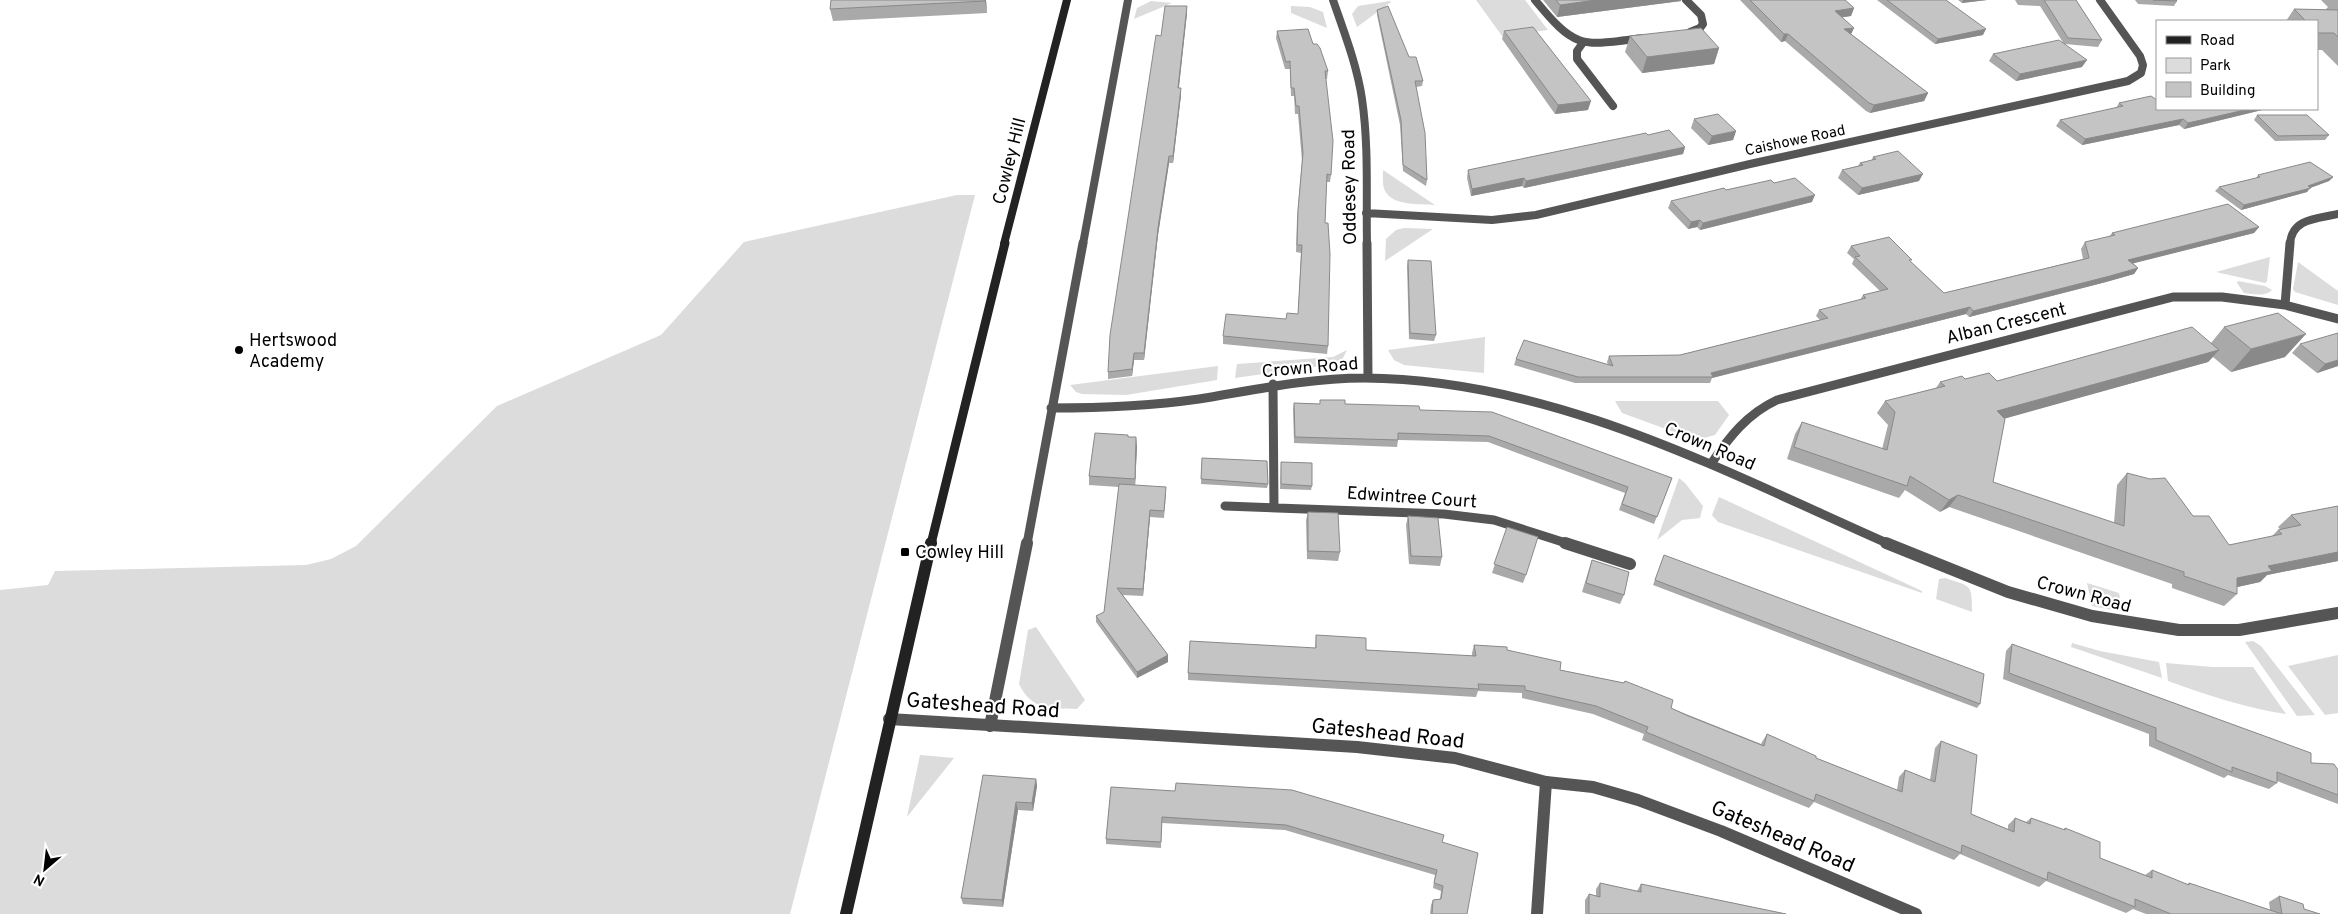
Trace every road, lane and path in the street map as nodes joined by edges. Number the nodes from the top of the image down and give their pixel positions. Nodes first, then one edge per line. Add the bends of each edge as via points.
1 (1067, 0) edge
2 (1128, 0) edge
3 (1333, 0) edge
4 (1535, 0) edge
5 (1686, 0) edge
6 (2100, 0) edge
7 (1686, 32) edge
8 (1649, 37) edge
9 (1582, 44) junction
10 (1613, 106) dead end
11 (1366, 213) junction
12 (2338, 214) edge
13 (2285, 304) junction
14 (2338, 319) edge
15 (1368, 378) junction
16 (1273, 384) junction
17 (1051, 408) junction
18 (1711, 464) junction
19 (1225, 506) dead end
20 (1274, 508) junction
21 (1630, 564) dead end
22 (2338, 613) edge
23 (890, 719) junction
24 (990, 726) junction
25 (1546, 782) junction
26 (846, 914) edge
27 (1537, 914) edge
28 (1916, 914) edge

1 - 23 main road, Cowley Hill via 984,321
2 - 17 street
3 - 11 street, Oddesey Road via 1353,58 1362,98
4 - 9 street via 1558,29
5 - 7 street via 1701,15 1703,24 1695,31
6 - 11 street, Caishowe Road via 2140,56 2142,73 2128,81 1536,215 1492,220
8 - 9 street
9 - 10 street via 1577,51 1577,59
11 - 15 street, Oddesey Road
12 - 13 street via 2301,222 2291,233
13 - 14 street, Alban Crescent
13 - 18 street, Alban Crescent via 2222,297 2173,297 1784,398 1749,414
15 - 16 street, Crown Road
15 - 18 street, Crown Road via 1511,396 1635,431
16 - 17 street, Crown Road via 1140,406
16 - 20 street
17 - 24 street
18 - 22 street, Crown Road via 1977,580 2070,611 2128,624 2222,631 2266,627
19 - 20 street, Edwintree Court
20 - 21 street, Edwintree Court via 1444,514 1494,520
23 - 24 street, Gateshead Road
23 - 26 main road, Cowley Hill
24 - 25 street, Gateshead Road via 1416,752 1455,758
25 - 27 street
25 - 28 street, Gateshead Road via 1593,787 1638,800 1721,831

